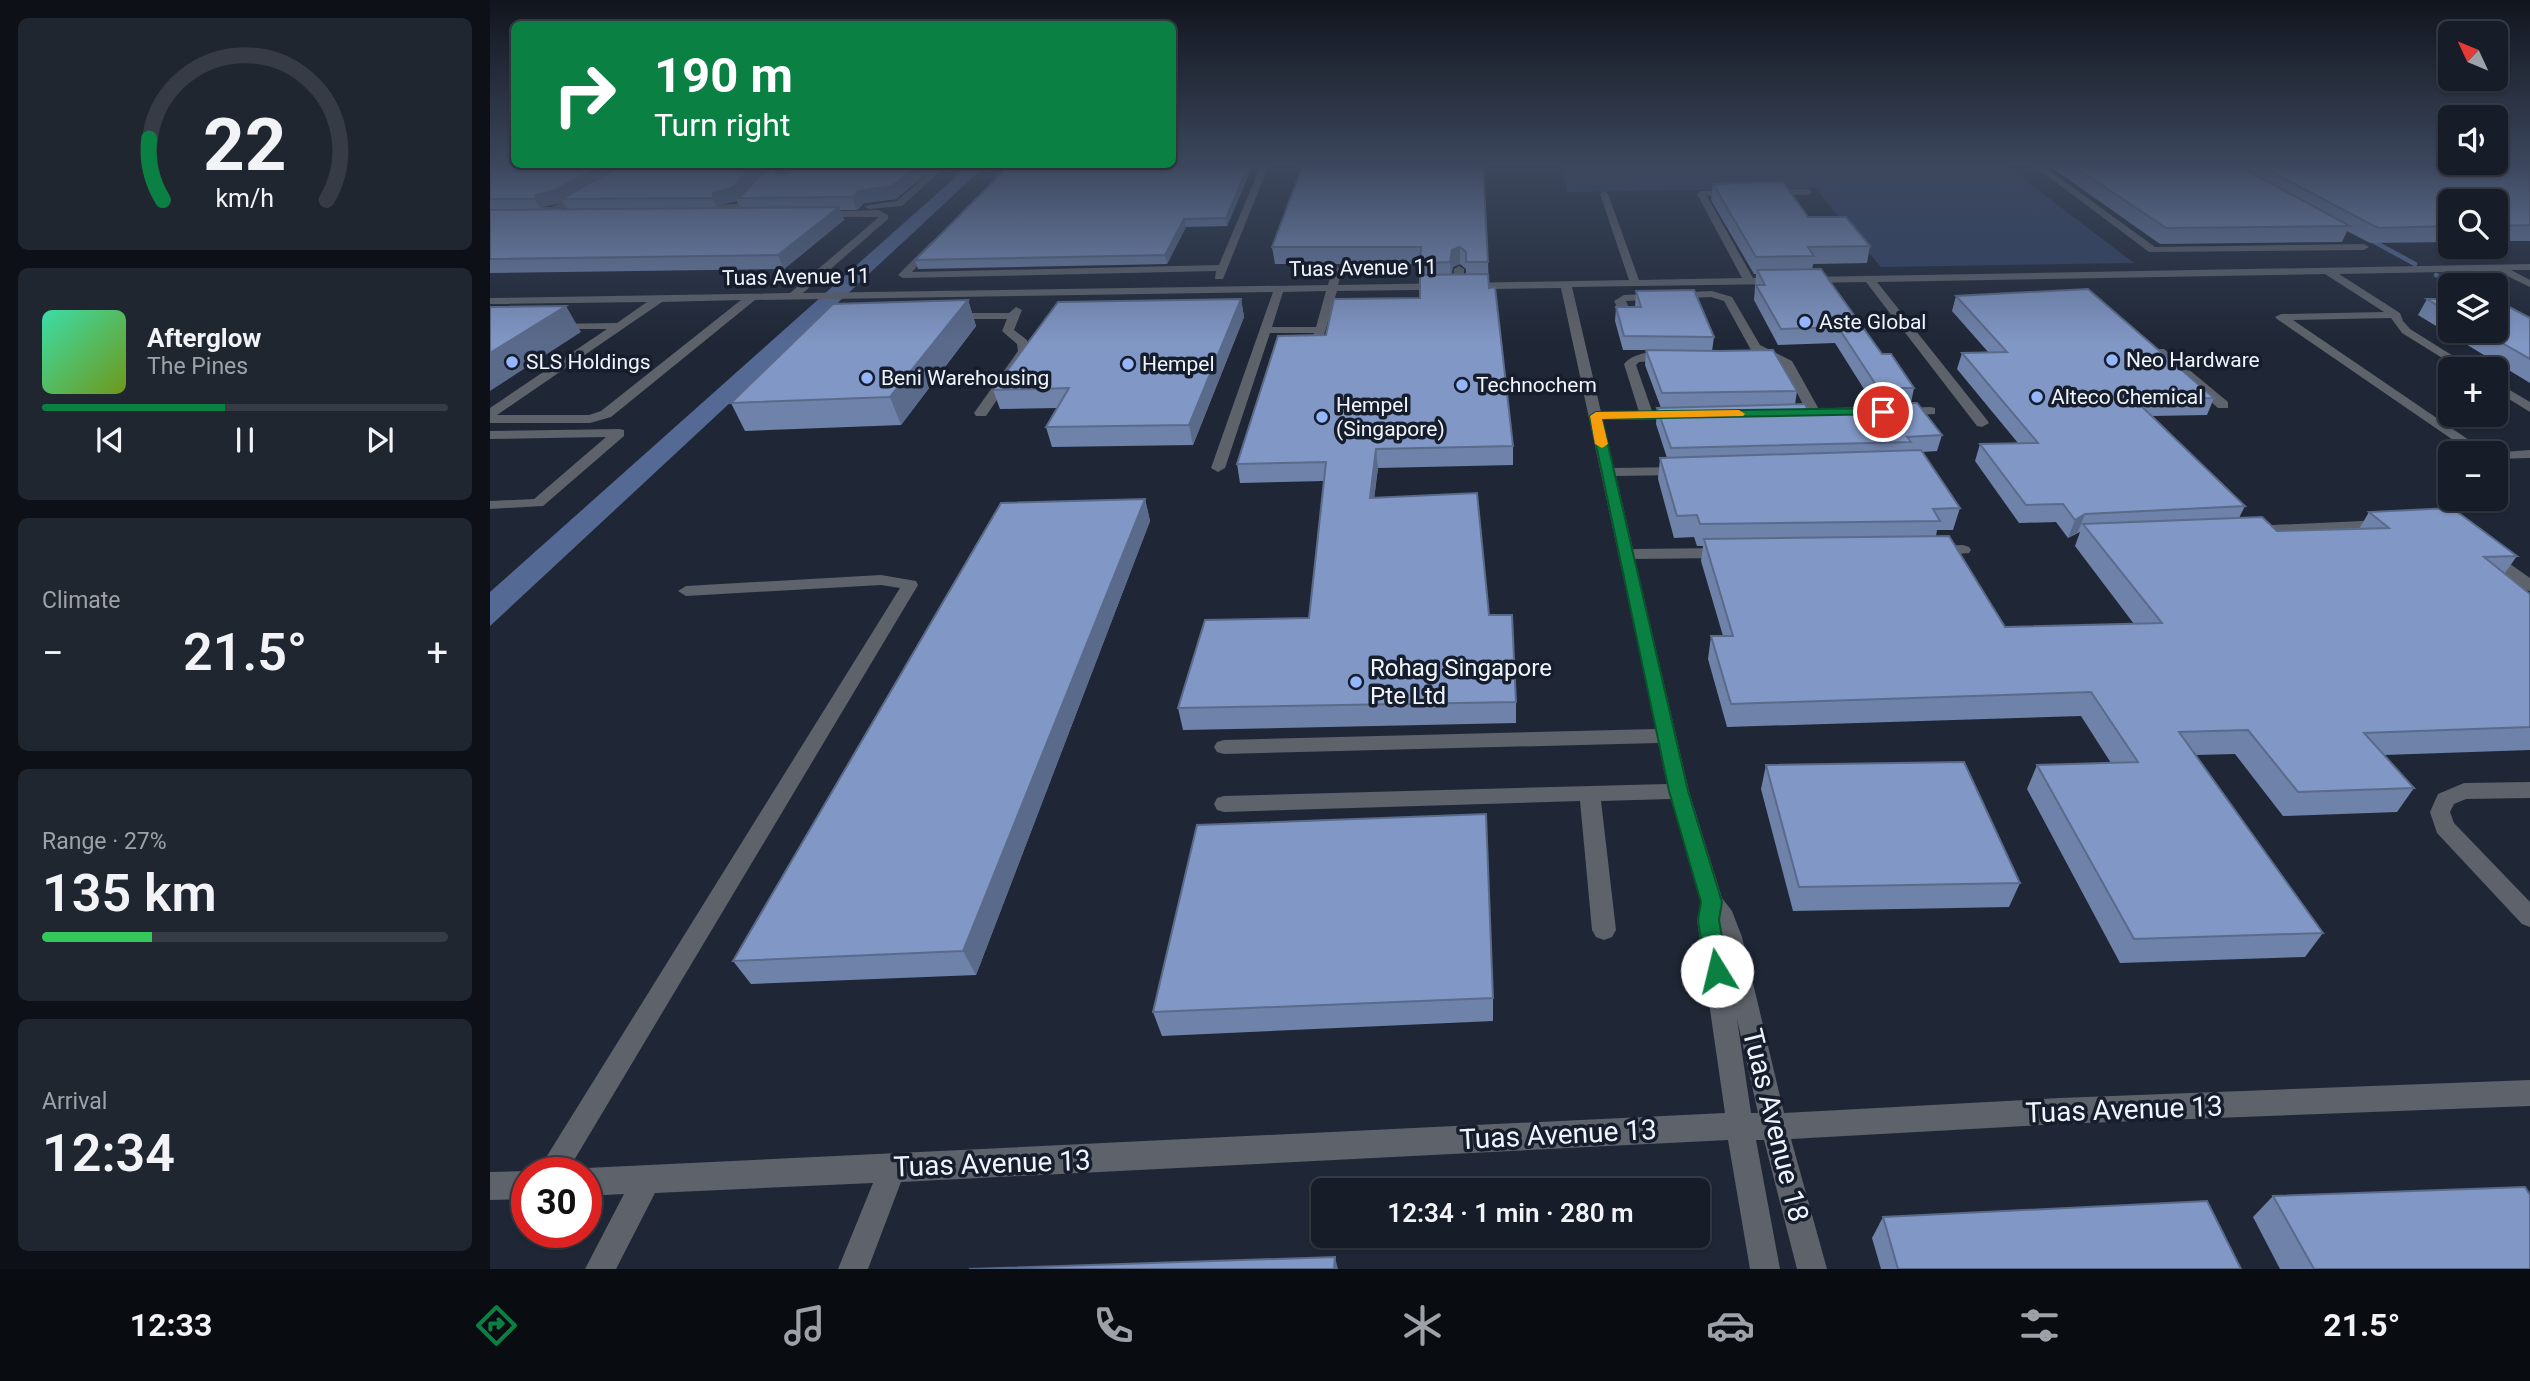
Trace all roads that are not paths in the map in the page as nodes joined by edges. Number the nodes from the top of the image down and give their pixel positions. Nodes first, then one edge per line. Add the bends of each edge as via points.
1 (877, 224) edge
2 (1241, 224) edge
3 (1615, 224) edge
4 (1718, 224) edge
5 (2118, 224) edge
6 (2341, 234) edge
7 (939, 238) edge
8 (2364, 247) junction
9 (2376, 253) edge
10 (2388, 260) dead end
11 (2530, 267) edge
12 (1223, 268) junction
13 (2499, 268) junction
14 (1459, 269) edge
15 (1337, 270) edge
16 (2405, 270) junction
17 (2328, 271) junction
18 (960, 275) junction
19 (2069, 276) junction
20 (1869, 279) junction
21 (1749, 281) junction
22 (1635, 283) junction
23 (2530, 284) edge
24 (1566, 285) junction
25 (1458, 286) junction
26 (1333, 288) junction
27 (1279, 289) junction
28 (2086, 289) edge
29 (1214, 290) junction
30 (1029, 293) junction
31 (941, 294) junction
32 (752, 297) junction
33 (792, 297) junction
34 (659, 299) junction
35 (490, 302) edge
36 (1626, 314) edge
37 (2396, 315) junction
38 (933, 316) edge
39 (1010, 316) junction
40 (542, 326) edge
41 (619, 326) junction
42 (1265, 330) junction
43 (1320, 330) junction
44 (1316, 346) edge
45 (2154, 346) edge
46 (1745, 356) edge
47 (1773, 356) junction
48 (1677, 357) edge
49 (2448, 357) edge
50 (2508, 394) edge
51 (2223, 405) dead end
52 (2530, 408) edge
53 (1930, 411) dead end
54 (1891, 412) edge
55 (981, 413) dead end
56 (1814, 413) edge
57 (1647, 415) junction
58 (1688, 415) edge
59 (490, 416) edge
60 (1596, 416) junction
61 (1982, 423) dead end
62 (490, 435) edge
63 (2463, 441) edge
64 (2530, 454) edge
65 (2508, 455) edge
66 (1219, 468) dead end
67 (1694, 471) edge
68 (1608, 472) junction
69 (490, 505) edge
70 (2398, 524) edge
71 (2231, 532) edge
72 (2479, 545) edge
73 (1963, 550) dead end
74 (1922, 551) edge
75 (1743, 553) edge
76 (1626, 554) junction
77 (2530, 586) edge
78 (686, 591) dead end
79 (1667, 736) junction
80 (1224, 747) dead end
81 (2530, 790) edge
82 (1679, 791) junction
83 (1590, 794) junction
84 (1224, 804) dead end
85 (1712, 902) junction
86 (2530, 917) edge
87 (1604, 930) dead end
88 (2530, 1093) edge
89 (1773, 1126) junction
90 (1738, 1127) junction
91 (560, 1157) edge
92 (893, 1167) junction
93 (648, 1178) junction
94 (602, 1181) edge
95 (511, 1185) edge
96 (490, 1186) edge
97 (600, 1269) edge
98 (853, 1269) edge
99 (1765, 1269) edge
100 (1812, 1269) edge

1 - 33 street
2 - 12 street
3 - 22 street
4 - 21 street
5 - 8 street via 2153,250
6 - 8 street
7 - 18 street via 903,275
8 - 9 street
10 - 16 street
11 - 13 street, Tuas Avenue 11
12 - 18 street
12 - 29 street
13 - 16 street, Tuas Avenue 11
13 - 23 street
14 - 25 street
15 - 26 street
16 - 17 street, Tuas Avenue 11
17 - 19 street, Tuas Avenue 11
17 - 37 street
18 - 31 street
19 - 20 street, Tuas Avenue 11
19 - 28 street
20 - 21 street, Tuas Avenue 11
20 - 61 street
21 - 22 street, Tuas Avenue 11
22 - 24 street, Tuas Avenue 11
24 - 25 street, Tuas Avenue 11
24 - 60 street, Tuas Avenue 18
25 - 26 street, Tuas Avenue 11
26 - 27 street, Tuas Avenue 11
26 - 43 street
27 - 29 street, Tuas Avenue 11
27 - 42 street
29 - 30 street, Tuas Avenue 11
30 - 31 street, Tuas Avenue 11
30 - 39 street
31 - 33 street, Tuas Avenue 11
32 - 33 street, Tuas Avenue 11
32 - 34 street, Tuas Avenue 11
32 - 59 street via 606,414 590,419
34 - 35 street, Tuas Avenue 11
34 - 41 street
36 - 47 street via 1619,301 1625,298 1728,299 1755,347
37 - 49 street via 2406,331
37 - 63 street via 2281,317
38 - 39 street
39 - 55 street via 1007,331 1023,343 1024,351
40 - 41 street
41 - 59 street
42 - 43 street
42 - 66 street
43 - 44 street
45 - 51 street
46 - 47 street
47 - 56 street via 1788,364
48 - 57 street via 1632,360
50 - 52 street
53 - 54 street
57 - 58 street
57 - 60 street
60 - 68 street, Tuas Avenue 18
62 - 69 street via 619,433 538,503
64 - 65 street
67 - 68 street
68 - 76 street, Tuas Avenue 18
70 - 71 street
72 - 77 street
73 - 74 street
75 - 76 street
76 - 79 street, Tuas Avenue 18
78 - 91 street via 881,580 910,585
79 - 80 street
79 - 82 street, Tuas Avenue 18
81 - 86 street via 2464,791 2445,799 2440,812 2445,827
82 - 83 street
82 - 85 street, Tuas Avenue 18
83 - 84 street
83 - 87 street
85 - 89 street, Tuas Avenue 18 via 1730,937
85 - 90 street, Tuas Avenue 18 via 1709,920
88 - 89 street, Tuas Avenue 13
89 - 90 street, Tuas Avenue 13
89 - 100 street, Tuas Avenue 18
90 - 92 street, Tuas Avenue 13
90 - 99 street, Tuas Avenue 18
92 - 93 street, Tuas Avenue 13
92 - 98 street
93 - 94 street, Tuas Avenue 13
93 - 97 street
95 - 96 street

